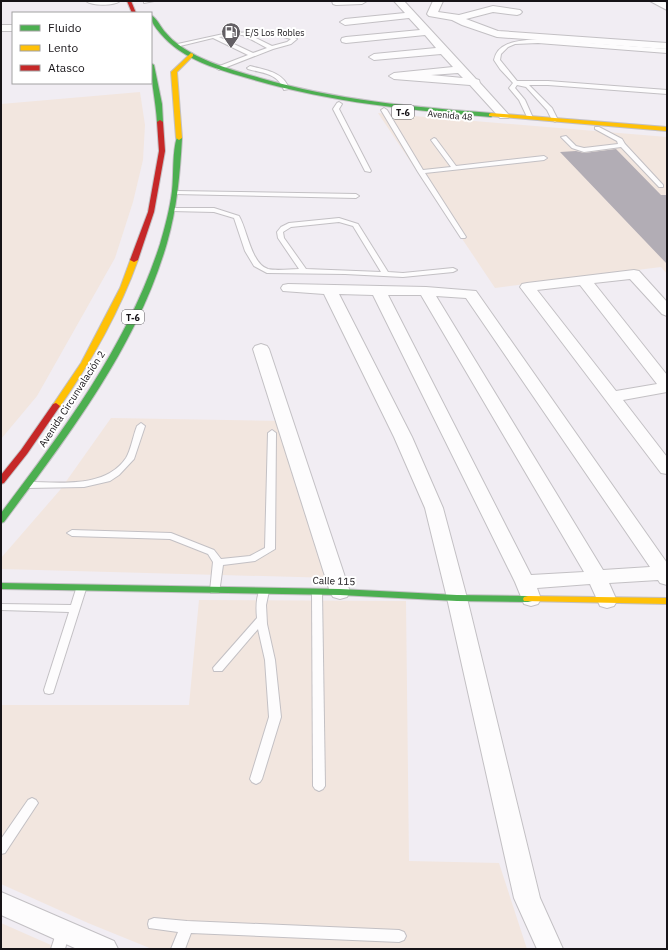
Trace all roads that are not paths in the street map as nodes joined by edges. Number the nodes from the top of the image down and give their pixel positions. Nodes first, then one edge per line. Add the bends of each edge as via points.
1 (92, 1) edge
2 (95, 1) edge
3 (115, 1) edge
4 (129, 1) edge
5 (148, 1) edge
6 (362, 1) edge
7 (399, 1) edge
8 (438, 1) edge
9 (655, 1) edge
10 (336, 2) edge
11 (667, 7) edge
12 (99, 12) edge
13 (134, 12) edge
14 (150, 12) edge
15 (517, 12) dead end
16 (413, 15) junction
17 (152, 18) edge
18 (459, 18) junction
19 (345, 22) dead end
20 (1, 28) edge
21 (12, 28) edge
22 (428, 32) junction
23 (244, 34) junction
24 (215, 37) junction
25 (346, 40) dead end
26 (176, 45) junction
27 (667, 46) edge
28 (271, 48) junction
29 (445, 50) junction
30 (667, 51) edge
31 (191, 55) junction
32 (253, 55) junction
33 (374, 57) dead end
34 (185, 62) junction
35 (155, 67) edge
36 (250, 68) dead end
37 (462, 69) junction
38 (214, 73) junction
39 (475, 82) junction
40 (516, 83) junction
41 (286, 89) junction
42 (667, 92) edge
43 (339, 104) junction
44 (384, 110) junction
45 (504, 116) junction
46 (530, 118) junction
47 (555, 120) junction
48 (597, 128) junction
49 (667, 129) edge
50 (667, 133) edge
51 (564, 137) dead end
52 (434, 140) dead end
53 (622, 145) junction
54 (544, 158) dead end
55 (454, 167) junction
56 (368, 171) dead end
57 (421, 172) junction
58 (661, 186) dead end
59 (176, 193) junction
60 (356, 196) dead end
61 (173, 210) junction
62 (463, 237) dead end
63 (453, 270) dead end
64 (304, 271) junction
65 (385, 273) junction
66 (584, 280) junction
67 (288, 288) dead end
68 (329, 289) junction
69 (378, 291) junction
70 (426, 291) junction
71 (667, 311) edge
72 (261, 349) dead end
73 (667, 386) edge
74 (612, 397) junction
75 (141, 426) dead end
76 (272, 433) dead end
77 (667, 469) edge
78 (1, 481) edge
79 (27, 485) junction
80 (1, 520) edge
81 (72, 532) dead end
82 (218, 562) junction
83 (666, 576) edge
84 (597, 577) junction
85 (1, 586) edge
86 (81, 589) junction
87 (528, 590) junction
88 (215, 591) junction
89 (264, 591) junction
90 (317, 592) junction
91 (340, 592) junction
92 (457, 598) junction
93 (607, 601) junction
94 (667, 601) edge
95 (1, 607) edge
96 (75, 609) junction
97 (262, 618) junction
98 (218, 668) dead end
99 (49, 690) dead end
100 (256, 780) dead end
101 (319, 786) dead end
102 (32, 804) dead end
103 (1, 849) edge
104 (1, 903) edge
105 (154, 924) dead end
106 (187, 927) junction
107 (399, 936) dead end
108 (60, 940) edge
109 (105, 949) edge
110 (178, 949) edge
111 (550, 949) edge

1 - 2 street
2 - 3 street
2 - 12 street
4 - 13 main road
5 - 14 main road
6 - 10 street
7 - 16 street
8 - 18 street via 432,14
9 - 11 street
15 - 18 street via 493,9
16 - 19 street
16 - 22 street
17 - 26 main road, T-6
18 - 27 street via 497,34
20 - 21 street
22 - 25 street
22 - 29 street
23 - 24 lane
23 - 28 lane
23 - 28 lane via 280,34 294,39
24 - 26 lane
24 - 32 lane
26 - 31 main road, T-6
28 - 32 lane
29 - 33 street
29 - 37 street
30 - 40 lane via 538,41 514,43 506,46 498,54 497,60
31 - 34 main road, Avenida Circunvalación 2 / T-6
31 - 34 main road, Avenida 48 / T-6 via 175,57
31 - 38 main road, Avenida 48 / T-6
32 - 38 lane
34 - 38 main road, Avenida 48 / T-6
34 - 59 main road, Avenida Circunvalación 2 / T-6 via 174,72 178,80 180,154
35 - 78 main road, Avenida Circunvalación 2 / T-6 via 162,151 151,212 124,288 85,363
36 - 41 lane via 280,77 284,80
37 - 39 street
37 - 39 street via 394,76
38 - 41 main road, Avenida 48 / T-6
38 - 43 main road, Avenida 48 / T-6 via 277,91
39 - 45 street
40 - 42 lane
40 - 46 lane via 512,88 522,100
40 - 47 lane via 528,86 550,109
41 - 45 main road, Avenida 48 / T-6 via 351,101
43 - 44 main road, Avenida 48 / T-6
43 - 56 lane via 336,109
44 - 48 main road, Avenida 48 / T-6
44 - 57 lane
45 - 46 main road, Avenida 48 / T-6
46 - 47 main road, Avenida 48 / T-6
47 - 49 main road, Avenida 48 / T-6
48 - 50 main road, Avenida 48 / T-6
48 - 53 lane via 620,140
51 - 53 lane via 574,147 584,150
52 - 55 lane
53 - 58 lane
54 - 55 lane
55 - 57 lane
57 - 62 lane
59 - 60 lane
59 - 61 main road, Avenida Circunvalación 2 / T-6
61 - 64 lane via 229,213 237,217 249,251 258,266 267,271
61 - 79 main road, Avenida Circunvalación 2 / T-6 via 161,254 138,308 105,371 66,432
63 - 65 lane via 403,275
64 - 65 lane
64 - 65 lane via 281,238 280,232 289,226 339,220 356,224
66 - 71 street via 634,274
66 - 73 street
66 - 74 street via 527,287
67 - 68 street
68 - 69 street
68 - 92 street via 403,437 434,508
69 - 70 street
69 - 87 street
70 - 83 street via 471,294
70 - 84 street
72 - 91 street
73 - 74 street
74 - 77 street
75 - 79 lane via 130,459 107,479 84,484
76 - 82 lane via 270,549 252,559
79 - 80 main road, Avenida Circunvalación 2 / T-6
81 - 82 lane via 171,536 211,552
82 - 88 lane
83 - 84 street
84 - 87 street
84 - 93 street
85 - 86 main road, Calle 115
86 - 88 main road, Calle 115
86 - 96 lane
87 - 92 main road, Calle 115
87 - 93 main road, Calle 115
88 - 89 main road, Calle 115
89 - 90 main road, Calle 115
89 - 97 lane
90 - 91 main road, Calle 115
90 - 101 lane
91 - 92 main road, Calle 115
92 - 111 street via 527,898
93 - 94 main road, Calle 115
95 - 96 lane
96 - 99 lane
97 - 98 lane
97 - 100 lane via 270,660 275,717
102 - 103 lane
104 - 108 street
105 - 106 lane
106 - 107 lane
106 - 110 lane
108 - 109 street

